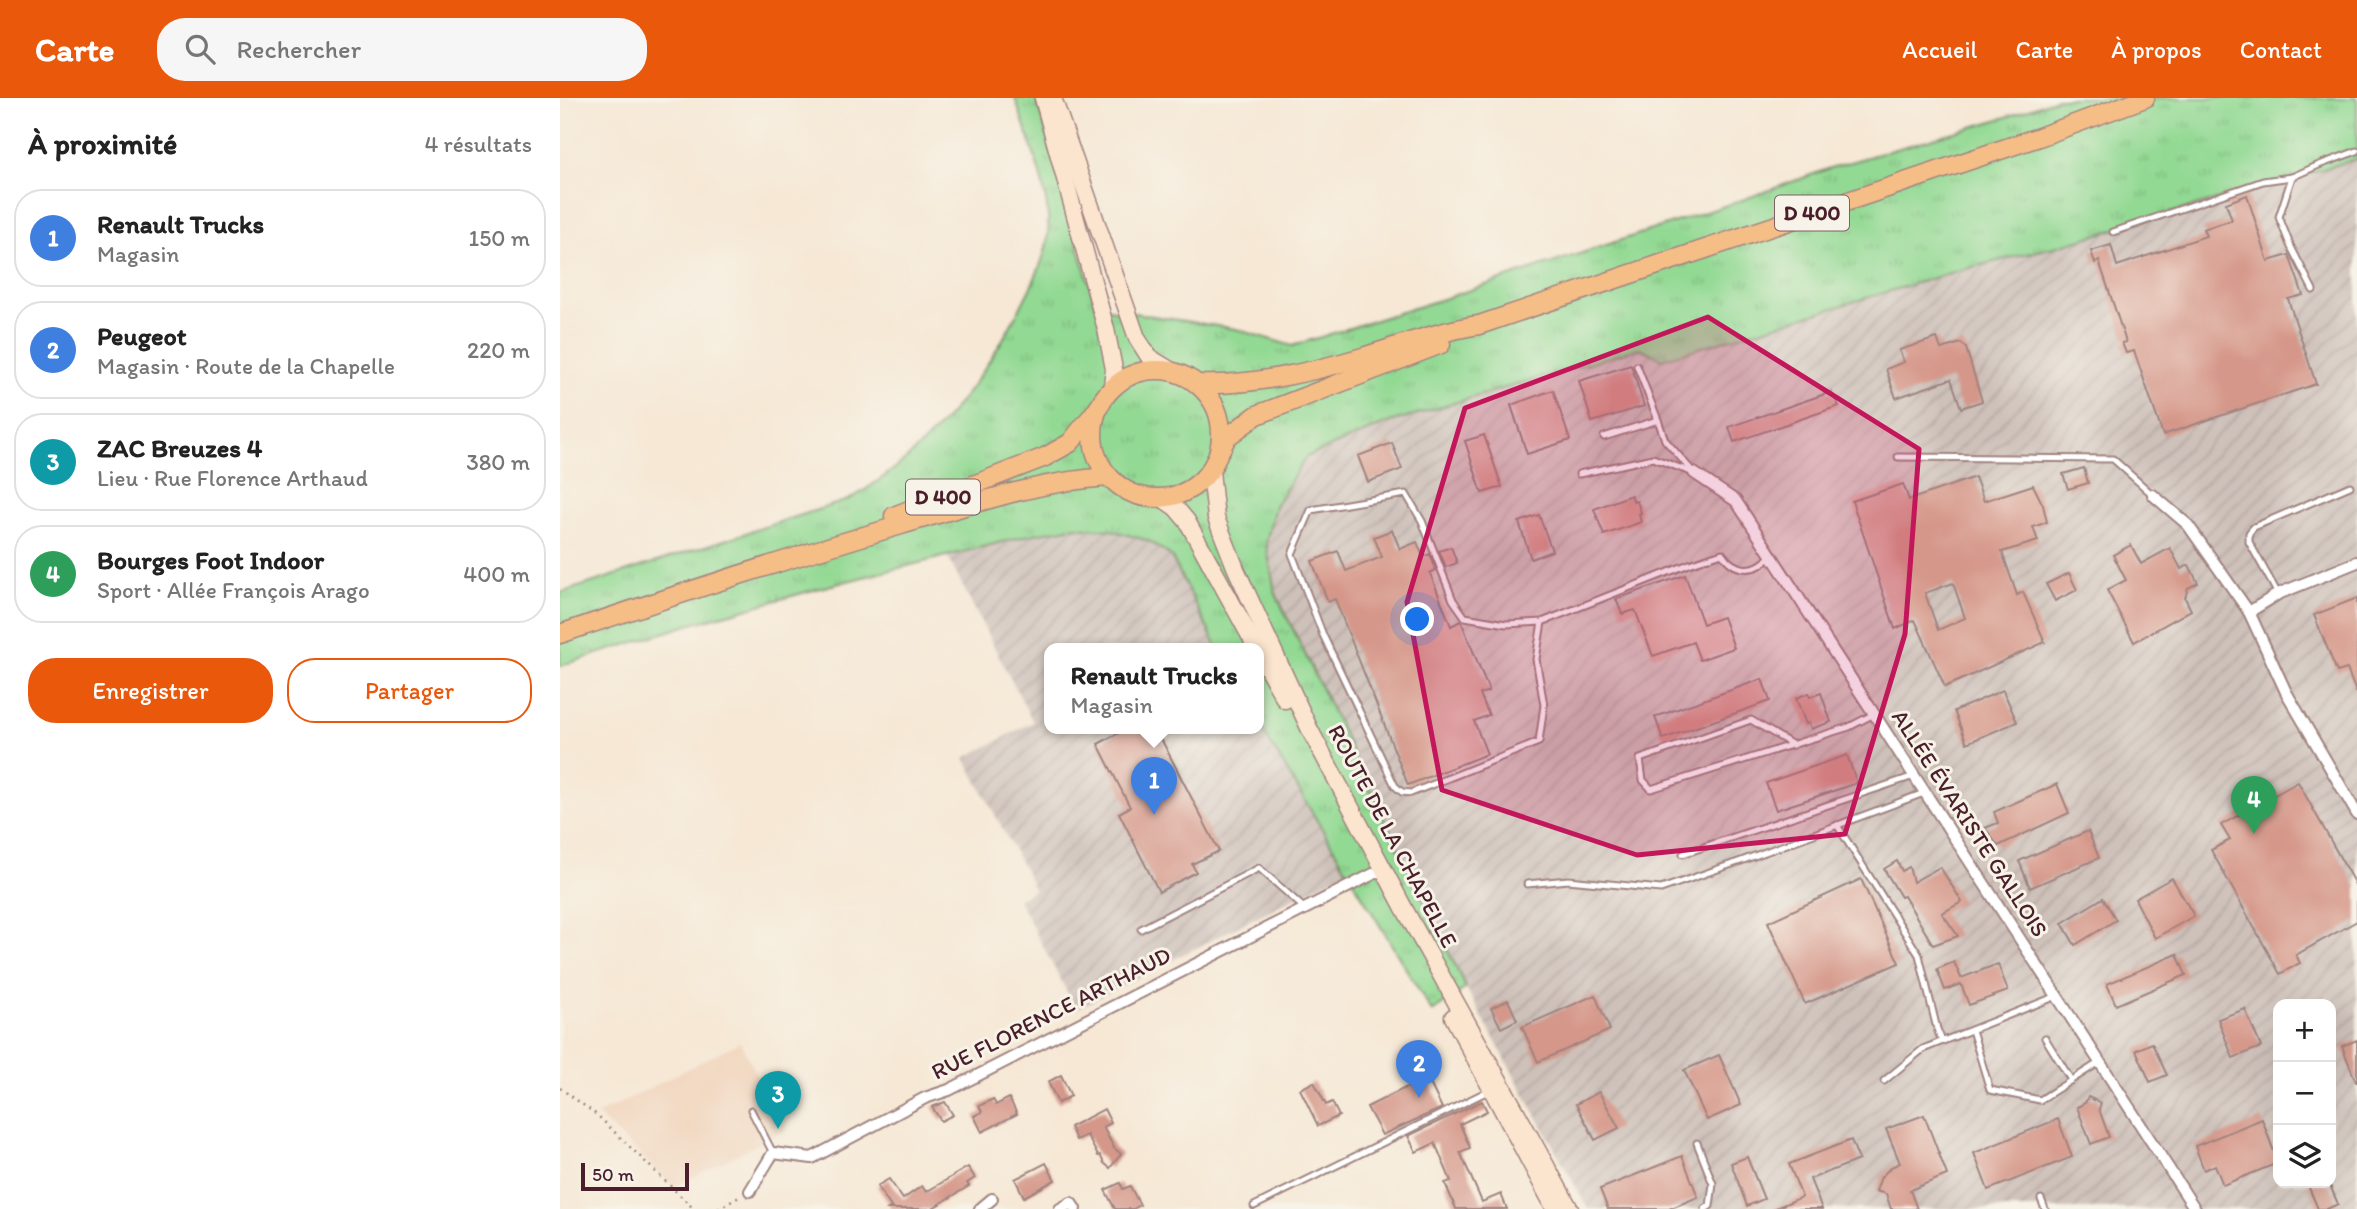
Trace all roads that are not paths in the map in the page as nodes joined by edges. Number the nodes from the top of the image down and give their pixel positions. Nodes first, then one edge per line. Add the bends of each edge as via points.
1 (1043, 98) edge
2 (1053, 98) edge
3 (2145, 98) edge
4 (2357, 151) edge
5 (2292, 177) junction
6 (2113, 232) dead end
7 (2313, 290) dead end
8 (1479, 325) junction
9 (1637, 366) dead end
10 (1172, 371) junction
11 (1198, 384) junction
12 (1112, 387) junction
13 (1096, 411) junction
14 (1658, 420) junction
15 (1604, 437) dead end
16 (1219, 453) junction
17 (1898, 457) dead end
18 (1211, 471) junction
19 (1694, 473) junction
20 (1579, 474) dead end
21 (1109, 477) junction
22 (2350, 486) dead end
23 (2152, 495) joint
24 (1163, 499) junction
25 (1770, 556) junction
26 (776, 562) junction
27 (2357, 562) edge
28 (2278, 594) junction
29 (2249, 612) junction
30 (1542, 622) junction
31 (560, 634) edge
32 (1254, 643) edge
33 (1264, 662) edge
34 (1874, 714) junction
35 (1793, 745) junction
36 (1914, 776) junction
37 (1924, 793) junction
38 (2357, 814) edge
39 (1837, 825) junction
40 (1683, 854) dead end
41 (1379, 871) junction
42 (1527, 884) dead end
43 (1305, 908) junction
44 (1141, 929) dead end
45 (2057, 996) junction
46 (1972, 1030) junction
47 (2045, 1038) dead end
48 (1942, 1041) junction
49 (2100, 1062) junction
50 (2071, 1080) junction
51 (1884, 1081) dead end
52 (1492, 1089) junction
53 (751, 1110) dead end
54 (1697, 1143) dead end
55 (773, 1153) junction
56 (750, 1191) road end
57 (992, 1199) dead end
58 (2040, 1199) dead end
59 (1254, 1206) dead end
60 (980, 1209) edge
61 (1060, 1209) edge
62 (1075, 1209) edge
63 (1555, 1209) edge
64 (1570, 1209) edge
65 (1705, 1209) edge
66 (2045, 1209) edge
67 (2195, 1209) edge

1 - 12 main road via 1106,329 1114,369
2 - 10 main road via 1137,338 1149,357
3 - 8 main road, D 400
4 - 5 lane
5 - 6 lane via 2263,181
5 - 7 lane via 2279,217
8 - 11 main road, D 400 via 1307,371
8 - 16 main road, D 400 via 1258,415 1227,437
9 - 14 lane
10 - 11 main road
10 - 12 main road via 1151,369
11 - 16 main road via 1219,415
12 - 13 main road
13 - 21 main road via 1093,446
13 - 26 main road, D 400 via 1070,443 1045,457
14 - 15 lane
14 - 19 lane via 1665,440
16 - 18 main road
17 - 23 lane via 2113,459
18 - 24 main road via 1182,494
18 - 41 main road, ROUTE DE LA CHAPELLE via 1216,518 1236,569
19 - 20 lane via 1653,458
19 - 25 street, ALLÉE ÉVARISTE GALLOIS via 1735,501
21 - 24 main road via 1124,490
21 - 26 main road, D 400 via 1036,486
22 - 28 lane via 2249,533 2249,542
23 - 29 street via 2188,524
24 - 32 main road, ROUTE DE LA CHAPELLE via 1187,521
25 - 30 lane via 1748,569 1730,563 1722,553
25 - 34 street, ALLÉE ÉVARISTE GALLOIS
26 - 31 main road, D 400
27 - 28 street
28 - 29 street
29 - 38 street via 2286,692
30 - 30 lane via 1536,659 1544,705 1539,742 1412,793 1402,792 1395,786 1323,635 1292,554 1311,510 1406,494 1465,617 1506,624
33 - 41 main road, ROUTE DE LA CHAPELLE
34 - 35 lane
34 - 36 street, ALLÉE ÉVARISTE GALLOIS
35 - 35 lane via 1651,789 1643,780 1640,759 1751,720
36 - 37 street, ALLÉE ÉVARISTE GALLOIS
36 - 40 lane
37 - 39 lane
37 - 45 street, ALLÉE ÉVARISTE GALLOIS
39 - 42 lane via 1661,889 1568,880
39 - 48 lane via 1919,955
41 - 43 street, RUE FLORENCE ARTHAUD
41 - 52 main road, ROUTE DE LA CHAPELLE
41 - 64 main road, ROUTE DE LA CHAPELLE
43 - 44 lane via 1259,868
43 - 55 street, RUE FLORENCE ARTHAUD via 812,1158
45 - 46 lane
45 - 49 street, ALLÉE ÉVARISTE GALLOIS
46 - 48 lane
46 - 50 lane via 1990,1090 2040,1100
47 - 50 lane
48 - 51 lane via 1923,1049
49 - 50 lane
49 - 67 street, ALLÉE ÉVARISTE GALLOIS
52 - 59 lane
52 - 63 main road, ROUTE DE LA CHAPELLE
53 - 55 lane
54 - 65 lane via 1713,1184 1710,1206
55 - 56 street
57 - 60 street
58 - 66 lane
61 - 62 street via 1071,1203

